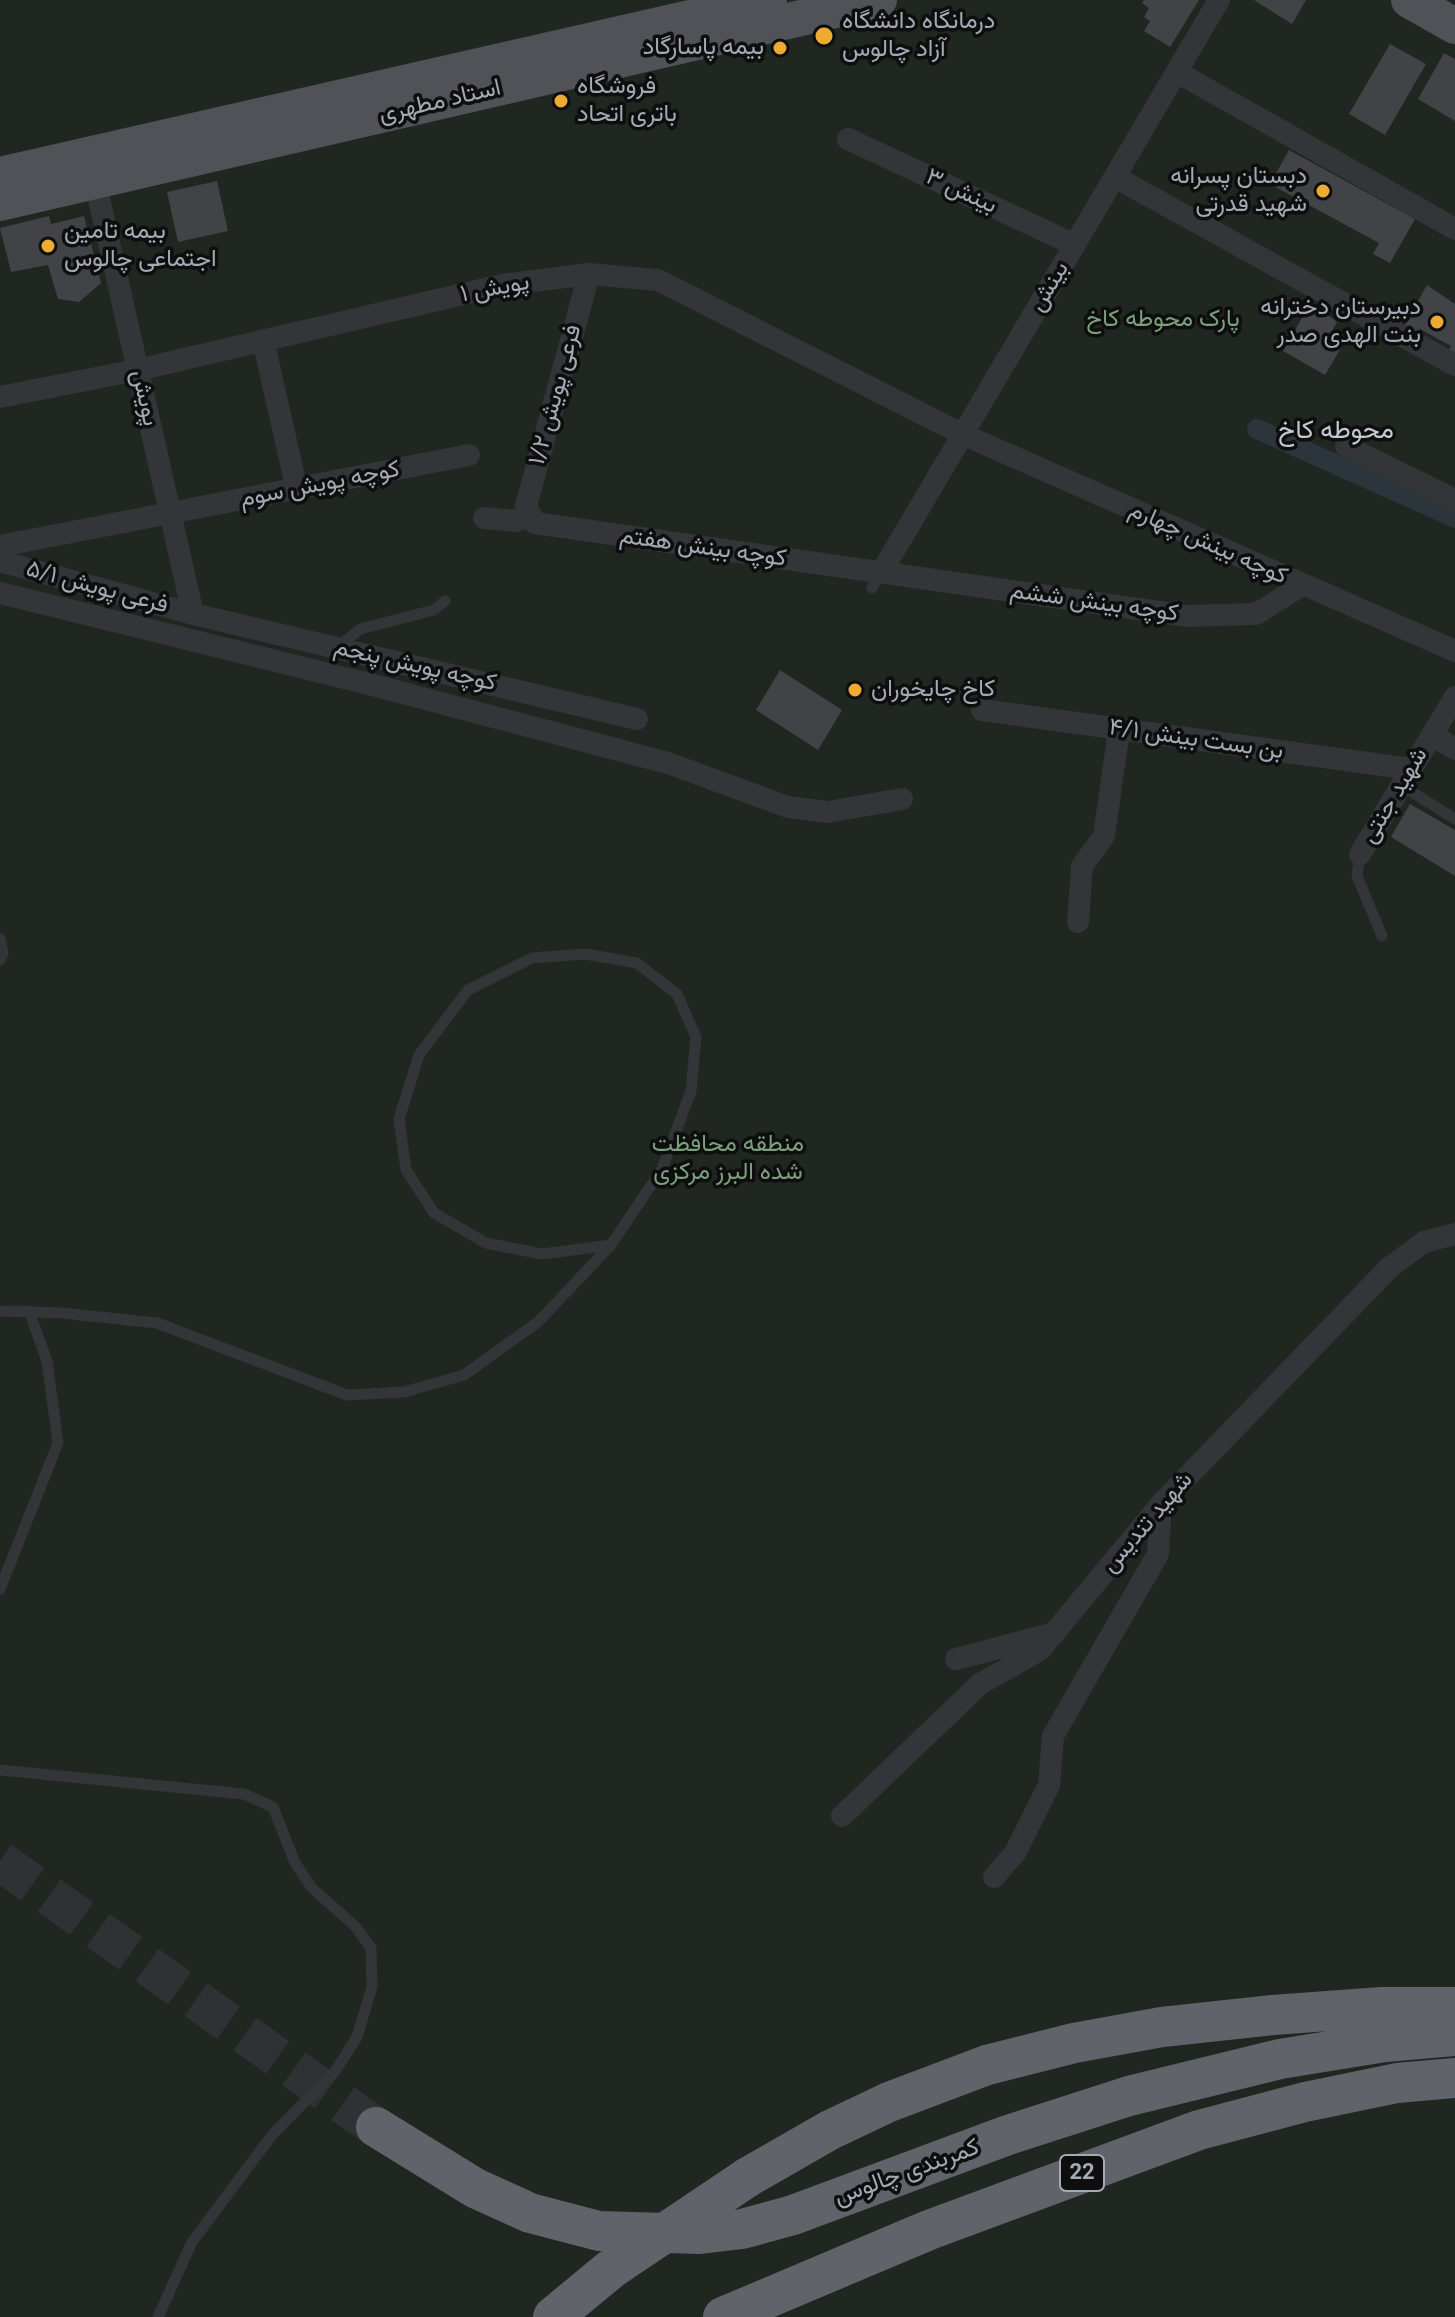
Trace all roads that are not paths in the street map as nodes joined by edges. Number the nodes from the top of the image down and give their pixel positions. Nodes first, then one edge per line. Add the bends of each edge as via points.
1 (769, 0) edge
2 (879, 0) edge
3 (1219, 0) edge
4 (1409, 0) edge
5 (1436, 0) edge
6 (1455, 24) edge
7 (1177, 72) junction
8 (848, 139) dead end
9 (0, 175) edge
10 (1115, 177) junction
11 (95, 181) junction
12 (0, 203) edge
13 (1455, 229) edge
14 (1075, 245) junction
15 (589, 274) junction
16 (263, 340) junction
17 (1455, 365) edge
18 (137, 370) junction
19 (0, 397) edge
20 (962, 434) junction
21 (1346, 446) dead end
22 (469, 455) dead end
23 (297, 490) junction
24 (1455, 500) edge
25 (170, 514) junction
26 (531, 515) junction
27 (484, 518) dead end
28 (0, 546) edge
29 (0, 561) edge
30 (876, 581) junction
31 (1301, 586) junction
32 (0, 593) edge
33 (445, 601) dead end
34 (193, 614) junction
35 (337, 648) junction
36 (1455, 651) edge
37 (1455, 697) edge
38 (982, 710) dead end
39 (637, 719) dead end
40 (1119, 730) junction
41 (1432, 735) junction
42 (1455, 749) edge
43 (1406, 777) junction
44 (902, 799) dead end
45 (1455, 819) edge
46 (1360, 854) joint
47 (1078, 922) dead end
48 (1382, 936) dead end
49 (0, 939) edge
50 (0, 960) edge
51 (1455, 1234) edge
52 (611, 1245) junction
53 (0, 1311) edge
54 (29, 1311) junction
55 (1161, 1504) junction
56 (0, 1589) edge
57 (1055, 1633) junction
58 (956, 1659) dead end
59 (0, 1770) edge
60 (842, 1816) dead end
61 (994, 1877) dead end
62 (1455, 2007) edge
63 (1455, 2036) edge
64 (1455, 2078) edge
65 (376, 2127) tunnel mouth
66 (158, 2317) edge
67 (553, 2317) edge
68 (723, 2317) edge

1 - 9 main road, استاد مطهری
2 - 11 main road, استاد مطهری
3 - 7 street, بینش
4 - 6 main road
5 - 6 main road
7 - 10 street, بینش
7 - 13 street
8 - 14 street, بینش ۳
10 - 14 street, بینش
10 - 17 street
11 - 12 main road, استاد مطهری
11 - 18 street, پویش
14 - 20 street, بینش
15 - 16 street, پویش ۱ via 502,285
15 - 20 street, پویش ۱ via 658,280
15 - 26 street, فرعی پویش ۱/۲ via 526,506
16 - 18 street, پویش ۱
16 - 23 street
18 - 19 street, پویش ۱
18 - 25 street, پویش
20 - 30 street, بینش
20 - 31 street, کوچه بینش چهارم
21 - 24 street
22 - 23 street, کوچه پویش سوم
23 - 25 street, کوچه پویش سوم
25 - 28 street, کوچه پویش سوم
25 - 34 street, پویش
26 - 27 street via 517,521
26 - 30 street, کوچه بینش هفتم via 535,523
29 - 34 street, فرعی پویش ۵/۱
30 - 31 street, کوچه بینش ششم via 1187,616 1256,614
31 - 36 street, کوچه بینش چهارم
32 - 44 street via 668,763 788,807 828,812
33 - 35 lane via 434,610 360,629
34 - 35 street, کوچه پویش پنجم
35 - 39 street, کوچه پویش پنجم
37 - 41 street, شهید جنتی
38 - 40 street, بن بست بینش ۴/۱
40 - 43 street, بن بست بینش ۴/۱
40 - 47 street via 1104,836 1082,866
41 - 42 street
41 - 43 street, شهید جنتی
43 - 45 lane
43 - 46 street, شهید جنتی
46 - 48 lane via 1357,876
49 - 50 lane
51 - 55 street, شهید تندیس via 1424,1242 1390,1267
52 - 52 lane via 662,1169 691,1091 696,1037 677,994 637,963 585,954 532,958 468,990 419,1055 399,1119 406,1170 434,1213 486,1243 542,1254
52 - 54 lane via 538,1322 464,1375 404,1392 347,1395 157,1323
53 - 54 lane
54 - 56 lane via 47,1361 58,1443
55 - 57 street, شهید تندیس
55 - 61 street via 1158,1554 1053,1736 1049,1785 1015,1853
57 - 58 street
57 - 60 street, شهید تندیس via 1040,1650 980,1684
59 - 66 lane via 244,1794 273,1807 295,1863 312,1888 356,1927 371,1948 372,1987 357,2037 336,2070 272,2135 192,2242
62 - 67 highway, bridge via 1382,2007 1162,2027 987,2065 889,2102 748,2177 611,2269
63 - 65 highway, کمربندی چالوس via 1280,2059 1129,2096 793,2215 700,2234 599,2231 530,2213 475,2188
64 - 68 highway, 22 via 1397,2083 1199,2130 929,2230

